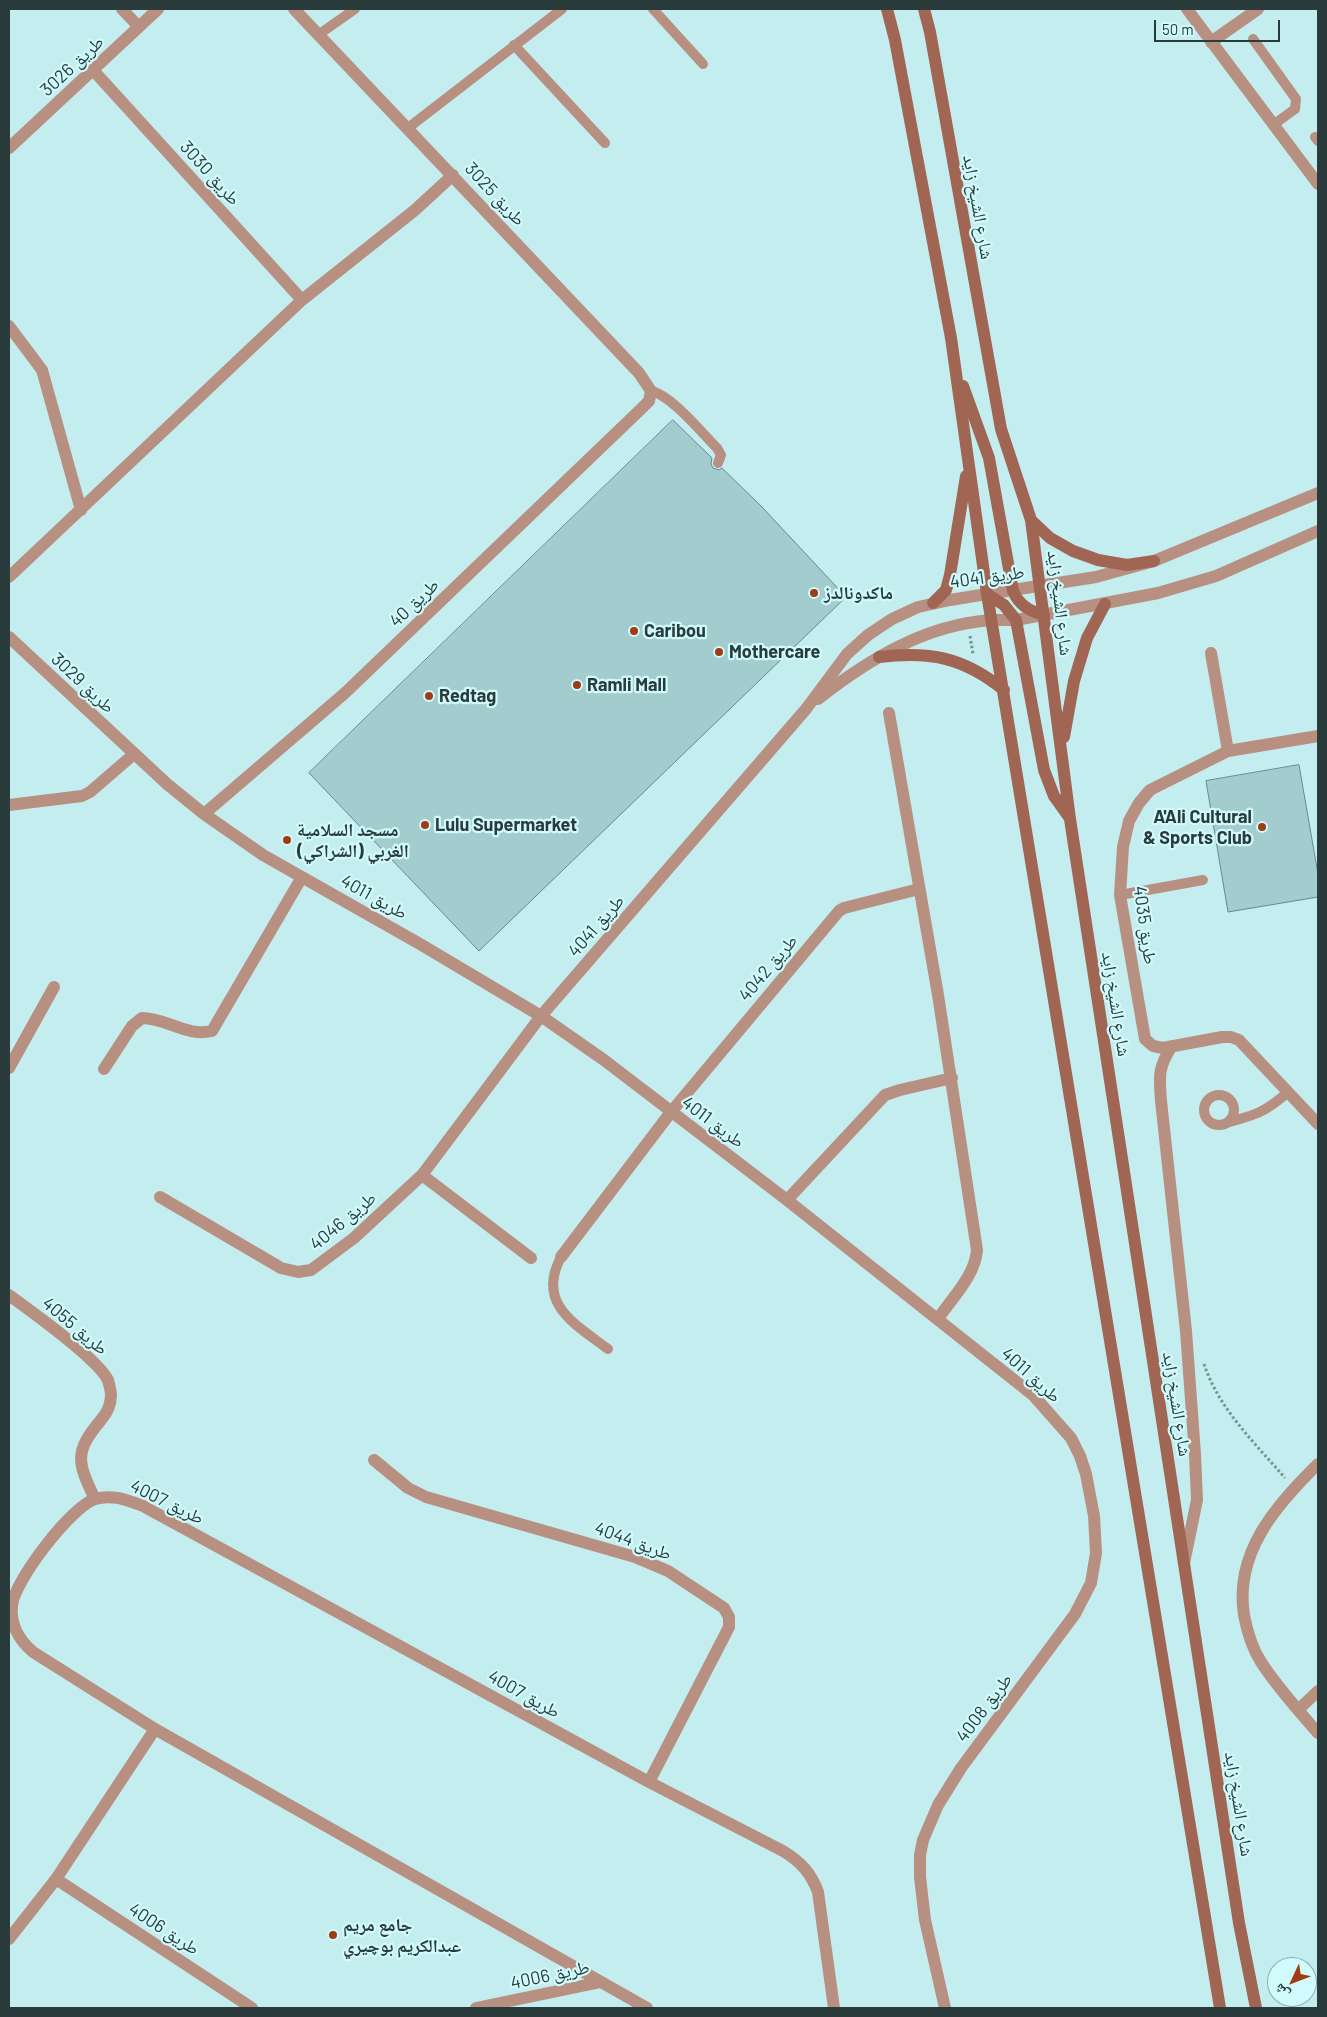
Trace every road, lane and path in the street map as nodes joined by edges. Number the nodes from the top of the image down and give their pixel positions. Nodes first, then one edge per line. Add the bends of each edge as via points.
1 (122, 9) edge
2 (158, 9) edge
3 (294, 9) edge
4 (355, 9) edge
5 (562, 9) edge
6 (653, 9) edge
7 (887, 9) edge
8 (924, 9) edge
9 (1187, 9) edge
10 (1258, 9) edge
11 (139, 27) junction
12 (318, 34) junction
13 (1253, 39) dead end
14 (1211, 42) junction
15 (514, 45) junction
16 (703, 64) dead end
17 (92, 70) junction
18 (1272, 126) junction
19 (408, 128) junction
20 (605, 143) dead end
21 (9, 148) edge
22 (453, 175) junction
23 (1318, 184) edge
24 (302, 300) junction
25 (9, 326) edge
26 (956, 370) junction
27 (651, 391) junction
28 (968, 462) junction
29 (718, 463) dead end
30 (1318, 492) edge
31 (81, 510) junction
32 (1031, 520) junction
33 (1318, 531) edge
34 (1154, 561) junction
35 (9, 577) edge
36 (1040, 587) junction
37 (1013, 591) junction
38 (987, 594) junction
39 (933, 603) junction
40 (1105, 604) junction
41 (1044, 615) junction
42 (991, 620) junction
43 (1016, 620) junction
44 (9, 637) edge
45 (1211, 653) dead end
46 (879, 657) junction
47 (1004, 690) junction
48 (806, 709) junction
49 (889, 713) dead end
50 (1318, 736) edge
51 (1228, 751) junction
52 (134, 754) junction
53 (1062, 754) junction
54 (9, 805) edge
55 (204, 814) junction
56 (1070, 819) junction
57 (302, 877) junction
58 (1203, 880) dead end
59 (919, 889) junction
60 (1120, 895) junction
61 (54, 987) dead end
62 (541, 1016) junction
63 (1172, 1046) junction
64 (9, 1068) edge
65 (104, 1068) dead end
66 (952, 1078) junction
67 (1288, 1092) junction
68 (671, 1112) junction
69 (1226, 1124) dead end
70 (1318, 1124) edge
71 (422, 1175) junction
72 (160, 1197) dead end
73 (787, 1200) junction
74 (561, 1257) joint
75 (530, 1258) dead end
76 (9, 1296) edge
77 (938, 1319) junction
78 (608, 1349) dead end
79 (1203, 1355) dead end
80 (1070, 1438) joint
81 (374, 1460) dead end
82 (1318, 1464) edge
83 (1294, 1488) junction
84 (95, 1499) junction
85 (1184, 1564) junction
86 (1318, 1692) edge
87 (1298, 1710) junction
88 (155, 1729) junction
89 (1318, 1733) edge
90 (649, 1782) junction
91 (56, 1879) junction
92 (9, 1938) edge
93 (601, 1982) junction
94 (252, 2008) edge
95 (476, 2008) edge
96 (646, 2008) edge
97 (834, 2008) edge
98 (945, 2008) edge
99 (1220, 2008) edge
100 (1256, 2008) edge

1 - 11 street
2 - 11 street, طريق 3026
3 - 12 street, طريق 3025
4 - 12 lane
5 - 15 lane
6 - 16 lane
7 - 26 main road
8 - 32 main road, شارع الشيخ زايد via 1000,429
9 - 14 street
10 - 14 street
11 - 17 street, طريق 3026
12 - 19 street, طريق 3025
13 - 18 lane via 1296,99 1295,109
14 - 18 street
15 - 19 lane
15 - 20 lane
17 - 21 street, طريق 3026
17 - 24 street, طريق 3030
18 - 23 street
19 - 22 street, طريق 3025
22 - 24 street via 415,210
22 - 27 street, طريق 3025 via 639,373
24 - 31 street
25 - 31 street via 42,370
26 - 28 main road
26 - 37 main road via 989,458
27 - 29 lane via 668,399 717,448 721,456
27 - 55 street, طريق 40 via 641,409 345,693
28 - 38 main road
28 - 39 main road via 950,575 946,590
30 - 34 street, طريق 4041
31 - 35 street
32 - 34 main road via 1050,538 1098,560 1127,565
32 - 36 main road, شارع الشيخ زايد
33 - 40 street, طريق 4041 via 1216,576
34 - 36 street, طريق 4041 via 1096,577
36 - 37 street, طريق 4041
36 - 41 main road, شارع الشيخ زايد
37 - 38 street, طريق 4041
37 - 41 main road via 1028,610
38 - 39 street, طريق 4041
38 - 42 main road
38 - 43 main road via 1004,605
39 - 48 street, طريق 4041 via 892,619 868,635 847,654
40 - 41 street, طريق 4041
40 - 53 main road via 1088,638 1074,681
41 - 43 street, طريق 4041
41 - 53 main road, شارع الشيخ زايد
42 - 43 street, طريق 4041
42 - 46 street, طريق 4041 via 954,625
42 - 47 main road
43 - 56 main road via 1044,770 1054,796
44 - 52 street, طريق 3029
45 - 51 street
46 - 47 main road via 916,655 950,660 969,666
46 - 48 street, طريق 4041
47 - 99 main road
48 - 62 street, طريق 4041
49 - 59 street
50 - 51 street, طريق 4035
51 - 60 street, طريق 4035 via 1150,790 1139,803 1129,821
52 - 54 street via 82,796
52 - 55 street, طريق 4011
53 - 56 main road, شارع الشيخ زايد
55 - 57 street, طريق 4011 via 263,855
56 - 85 main road, شارع الشيخ زايد
57 - 62 street, طريق 4011
57 - 65 street via 212,1031 202,1034 155,1018 142,1018 132,1026
58 - 60 lane
59 - 66 street
59 - 68 street, طريق 4042 via 839,911
60 - 63 street, طريق 4035 via 1145,1039 1158,1048
61 - 64 street
62 - 68 street, طريق 4011
62 - 71 street, طريق 4041
63 - 67 street via 1222,1037 1239,1040
63 - 85 street via 1159,1072 1186,1331 1197,1500
66 - 73 street via 884,1095
66 - 77 street via 976,1259 970,1274
67 - 69 lane via 1259,1114
67 - 70 street
68 - 73 street, طريق 4011
68 - 74 street, طريق 4042
71 - 72 street, طريق 4046 via 354,1238 310,1270 298,1272 281,1268
71 - 75 street
73 - 77 street, طريق 4011
74 - 78 lane via 552,1279 557,1303 563,1314
76 - 84 street, طريق 4055 via 88,1358 108,1381 111,1396 108,1412 82,1448 80,1463
77 - 80 street, طريق 4011 via 1033,1395
79 - 83 path via 1211,1384 1222,1403
80 - 98 street, طريق 4008 via 1086,1474 1094,1516 1096,1553 1091,1583 1075,1614 961,1768 938,1805 923,1840 920,1877 924,1913
81 - 90 street, طريق 4044 via 408,1488 426,1497 635,1557 668,1571 724,1608 729,1617 729,1627
82 - 83 street
83 - 87 street via 1256,1540 1245,1569 1242,1600 1247,1632 1260,1660
84 - 88 street, طريق 4007 via 74,1512 28,1570 14,1594 12,1618 20,1639 33,1652
84 - 90 street, طريق 4007 via 118,1497 143,1506
85 - 100 main road, شارع الشيخ زايد via 1239,1923
86 - 87 street
87 - 89 street
88 - 91 street
88 - 93 street, طريق 4007
90 - 97 street, طريق 4007 via 783,1851 807,1869 818,1892
91 - 92 street
91 - 94 street, طريق 4006
93 - 95 street, طريق 4006
93 - 96 street, طريق 4007

